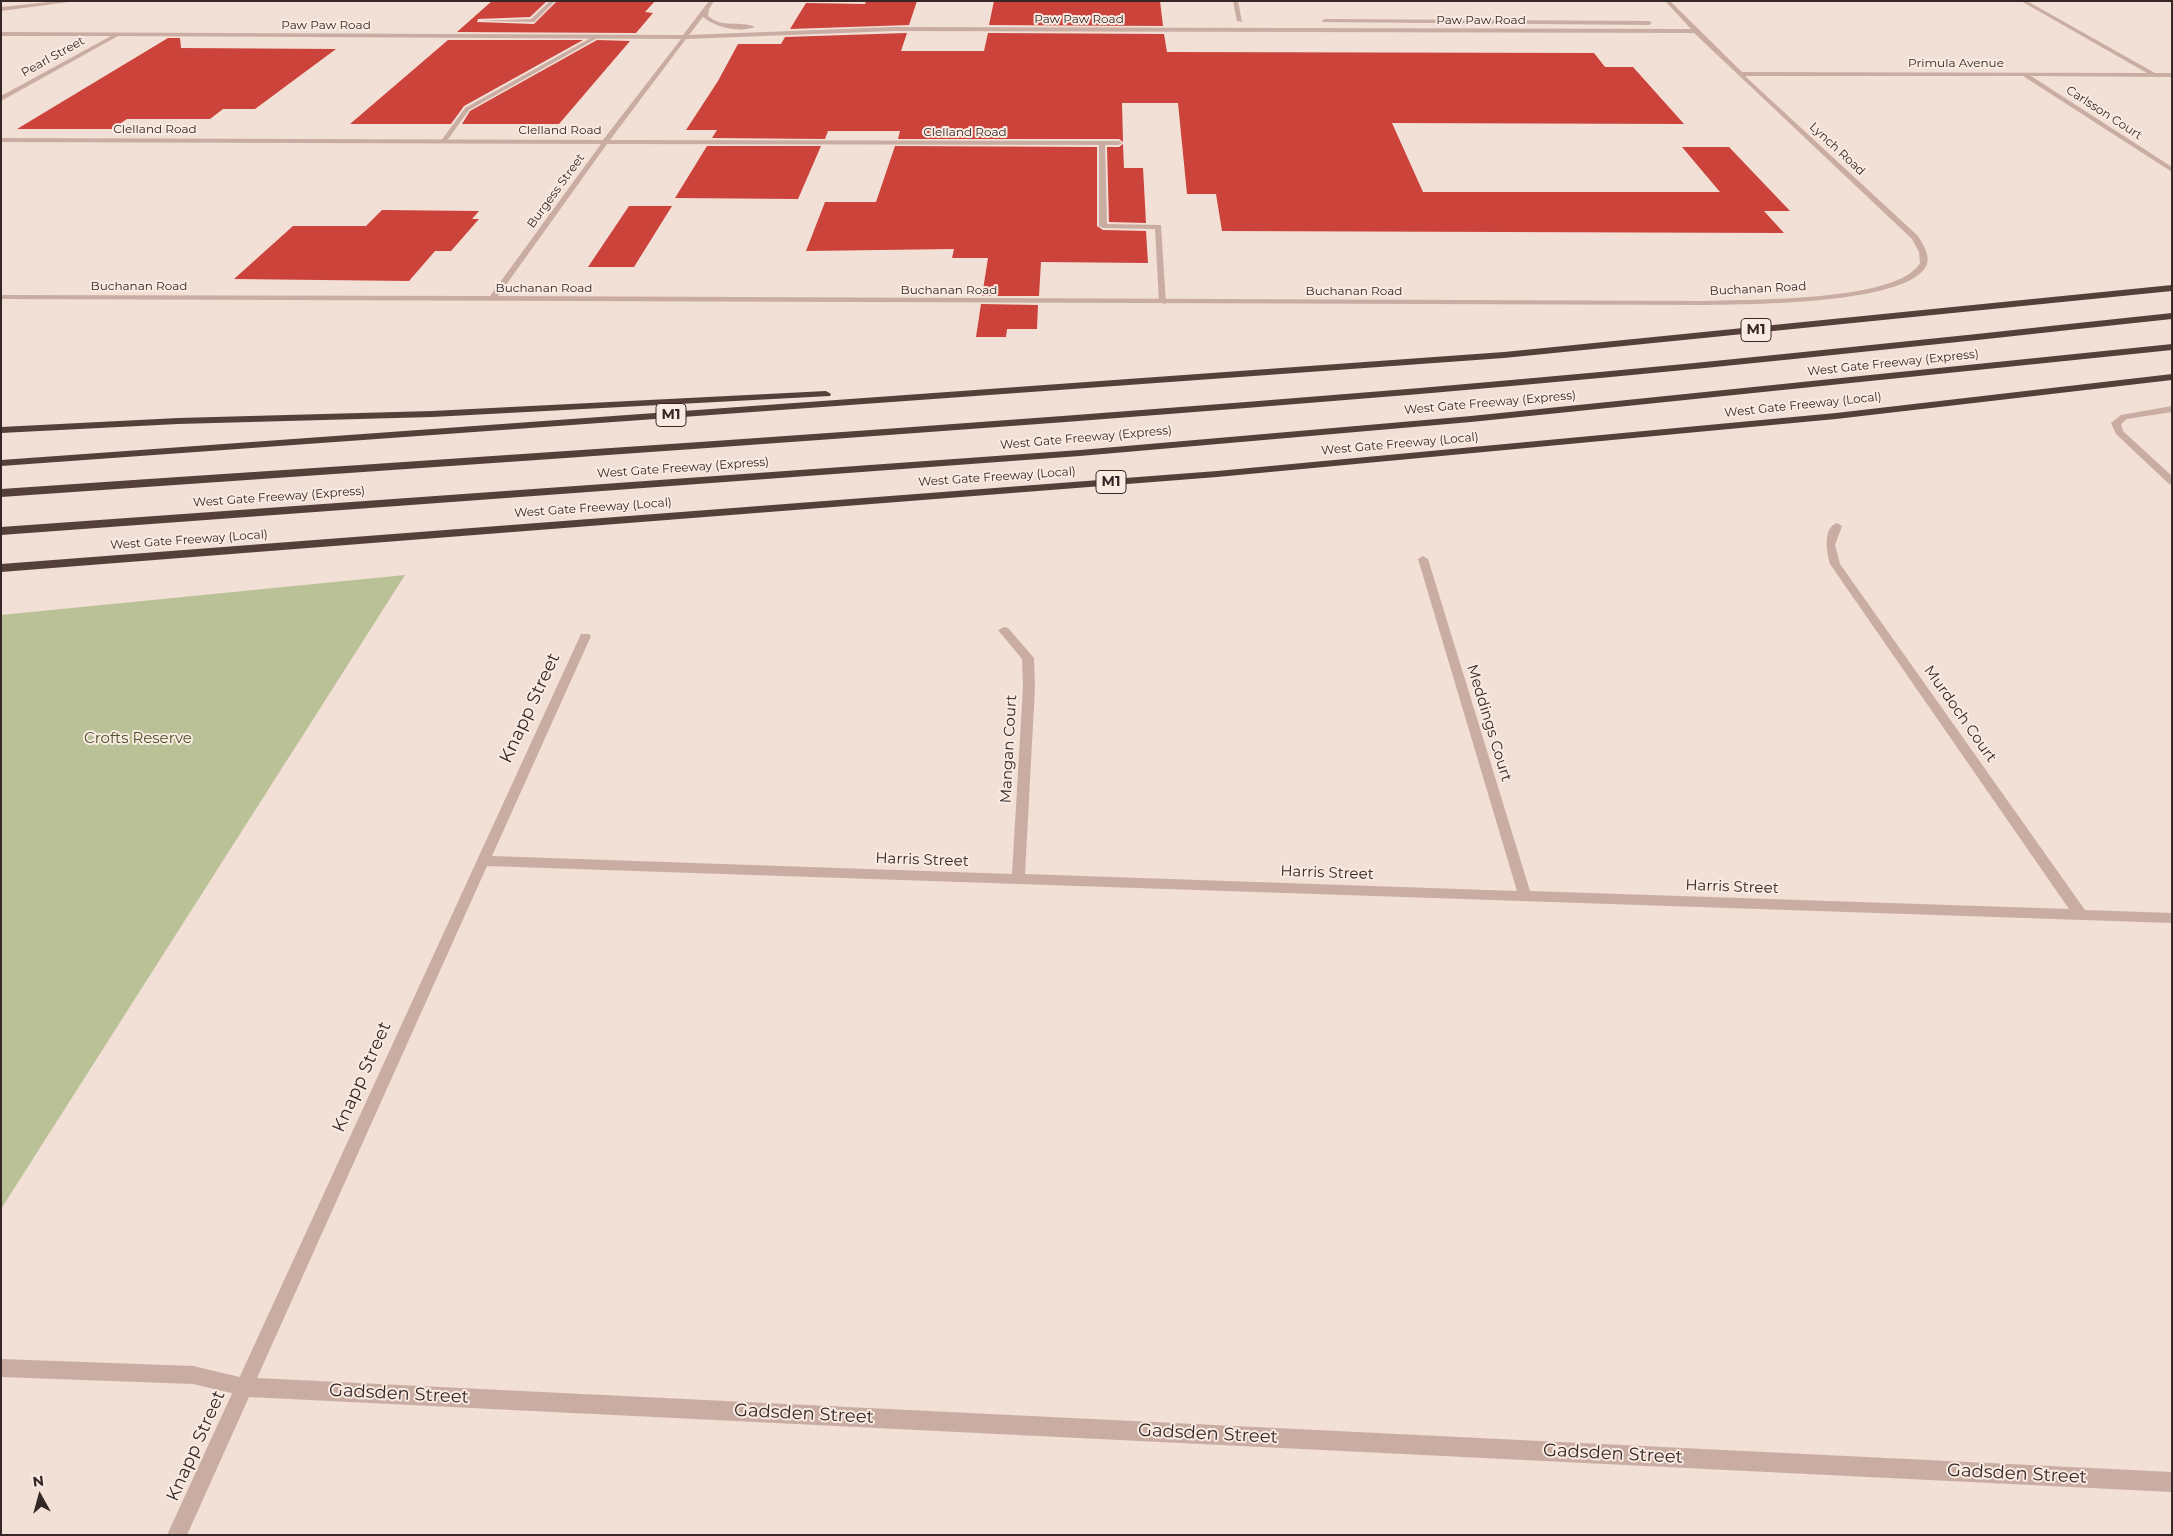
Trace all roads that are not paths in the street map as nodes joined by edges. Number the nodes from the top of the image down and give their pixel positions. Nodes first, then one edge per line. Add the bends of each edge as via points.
1 (74, 1) edge
2 (553, 1) edge
3 (712, 1) edge
4 (1235, 1) edge
5 (1666, 1) edge
6 (2023, 1) edge
7 (1, 9) edge
8 (706, 9) junction
9 (481, 21) dead end
10 (1240, 21) junction
11 (1250, 21) dead end
12 (1319, 21) dead end
13 (1546, 22) junction
14 (1652, 23) dead end
15 (787, 27) junction
16 (893, 29) junction
17 (1216, 30) junction
18 (1266, 30) junction
19 (1552, 31) junction
20 (1697, 31) junction
21 (1, 34) edge
22 (687, 34) junction
23 (116, 35) junction
24 (598, 36) junction
25 (1740, 74) junction
26 (2024, 75) junction
27 (2154, 75) junction
28 (2172, 75) edge
29 (1, 99) edge
30 (1, 140) edge
31 (444, 141) junction
32 (605, 142) junction
33 (1102, 143) junction
34 (1119, 144) dead end
35 (2172, 170) edge
36 (1896, 285) joint
37 (2172, 288) edge
38 (1, 297) edge
39 (492, 299) junction
40 (1163, 302) junction
41 (2172, 316) edge
42 (2172, 347) edge
43 (1341, 367) junction
44 (2172, 377) edge
45 (2172, 409) edge
46 (1, 430) edge
47 (1, 463) edge
48 (2172, 482) edge
49 (1, 492) edge
50 (1837, 526) dead end
51 (1, 531) edge
52 (1423, 560) dead end
53 (1, 570) edge
54 (1004, 630) dead end
55 (585, 636) dead end
56 (482, 861) junction
57 (1018, 879) junction
58 (1525, 896) junction
59 (2081, 915) junction
60 (2172, 918) edge
61 (1, 1368) edge
62 (244, 1387) junction
63 (2172, 1482) edge
64 (177, 1535) edge

1 - 7 street
2 - 9 street via 532,21
3 - 8 street, Burgess Street
4 - 10 street
5 - 20 street, Lynch Road
6 - 27 street
8 - 15 street via 706,17 720,24
8 - 22 street, Burgess Street
10 - 11 street
10 - 17 street
10 - 18 street, Paw Paw Road
12 - 13 street, Paw Paw Road
13 - 14 street, Paw Paw Road
13 - 19 street
15 - 16 street, Paw Paw Road
15 - 22 street, Paw Paw Road
16 - 17 street, Paw Paw Road
16 - 22 street, Paw Paw Road
17 - 18 street, Paw Paw Road
18 - 19 street, Paw Paw Road
19 - 20 street, Paw Paw Road
20 - 25 street, Lynch Road
21 - 23 street, Paw Paw Road
22 - 24 street, Paw Paw Road
22 - 32 street, Burgess Street
23 - 24 street, Paw Paw Road
23 - 29 street, Pearl Street
24 - 31 street via 467,109
25 - 26 street, Primula Avenue
25 - 36 street, Lynch Road via 1915,238 1925,257 1923,266
26 - 27 street, Primula Avenue
26 - 35 street, Carlsson Court
27 - 28 street, Primula Avenue
30 - 31 street, Clelland Road
31 - 32 street, Clelland Road
32 - 33 street, Clelland Road
32 - 39 street, Burgess Street
33 - 34 street, Clelland Road
33 - 40 street via 1103,226 1158,227
36 - 40 street, Buchanan Road via 1836,296 1706,303
37 - 43 highway, M1 via 1504,355
38 - 39 street, Buchanan Road
39 - 40 street, Buchanan Road
41 - 49 highway, West Gate Freeway (Express) / M1 via 1422,390 592,453
42 - 51 highway, West Gate Freeway (Express) / M1 via 1491,417 1080,453
43 - 46 highway via 442,414
43 - 47 highway, M1
44 - 53 highway, West Gate Freeway (Local) / M1 via 1836,416 1218,474
45 - 48 street via 2124,417 2116,423 2119,432
50 - 59 street, Murdoch Court via 1830,545 1835,564
52 - 58 street, Meddings Court
54 - 57 street, Mangan Court via 1028,658
55 - 56 street, Knapp Street
56 - 57 street, Harris Street
56 - 62 street, Knapp Street
57 - 58 street, Harris Street
58 - 59 street, Harris Street
59 - 60 street, Harris Street
61 - 62 street, Gadsden Street via 193,1374
62 - 63 street, Gadsden Street
62 - 64 street, Knapp Street

